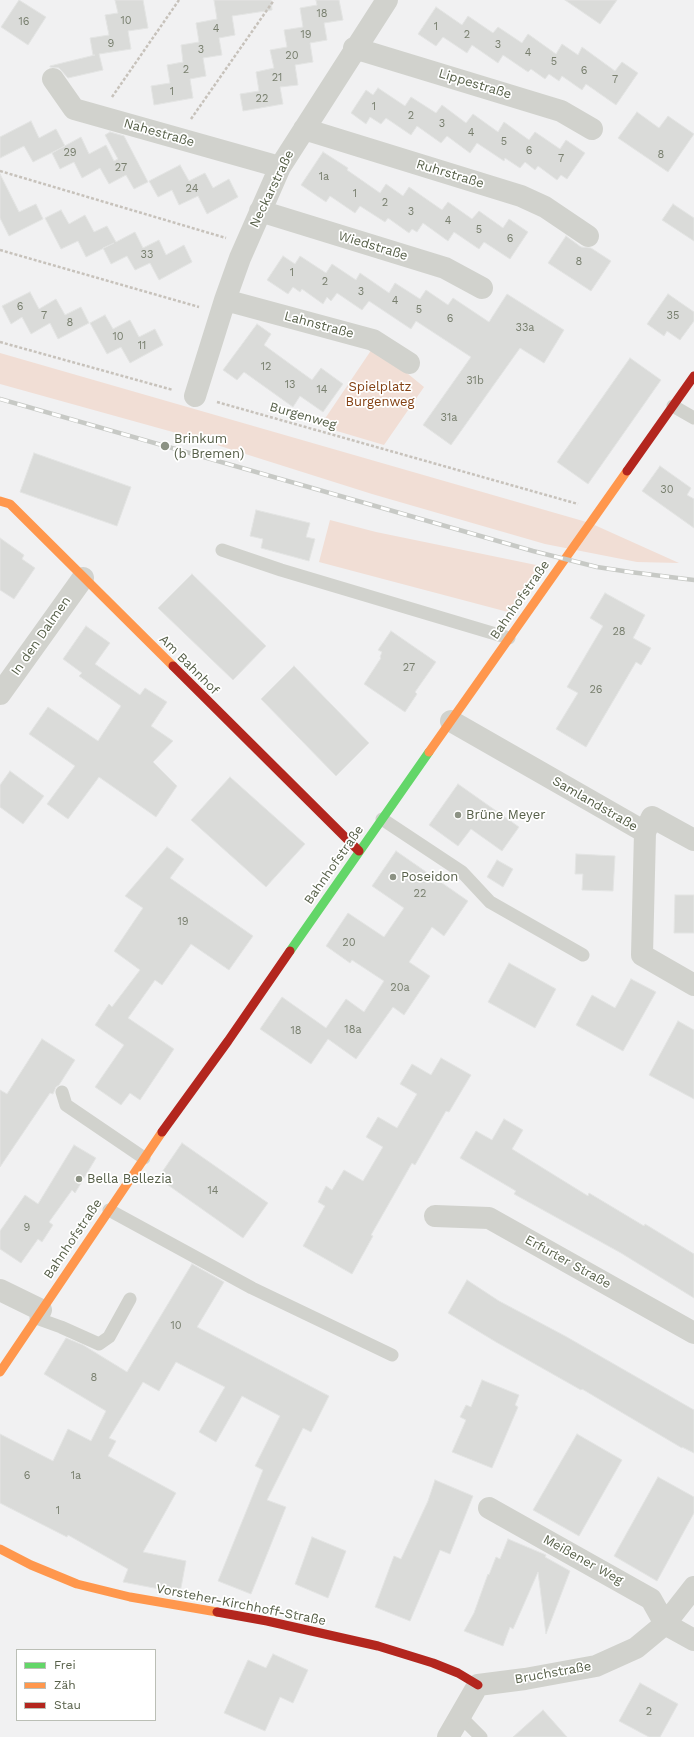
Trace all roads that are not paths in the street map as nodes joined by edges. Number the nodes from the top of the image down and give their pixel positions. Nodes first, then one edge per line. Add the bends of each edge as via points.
1 (387, 0) edge
2 (354, 48) junction
3 (53, 79) dead end
4 (304, 129) junction
5 (592, 129) dead end
6 (280, 167) junction
7 (260, 211) junction
8 (588, 236) dead end
9 (482, 288) dead end
10 (222, 306) junction
11 (409, 363) dead end
12 (694, 376) edge
13 (195, 396) road end
14 (673, 406) junction
15 (694, 418) edge
16 (0, 501) edge
17 (222, 550) dead end
18 (83, 578) junction
19 (508, 638) junction
20 (0, 694) edge
21 (451, 721) junction
22 (382, 819) junction
23 (645, 832) junction
24 (694, 840) edge
25 (359, 851) junction
26 (583, 955) dead end
27 (694, 985) edge
28 (62, 1092) dead end
29 (144, 1158) junction
30 (109, 1210) junction
31 (435, 1216) dead end
32 (0, 1290) edge
33 (130, 1299) dead end
34 (39, 1314) junction
35 (694, 1333) edge
36 (392, 1355) dead end
37 (0, 1372) edge
38 (489, 1508) dead end
39 (0, 1549) edge
40 (694, 1587) edge
41 (665, 1624) junction
42 (694, 1640) edge
43 (478, 1685) junction
44 (460, 1716) junction
45 (448, 1737) edge
46 (481, 1737) edge

1 - 2 street, Neckarstraße
2 - 4 street, Neckarstraße
2 - 5 street, Lippestraße via 561,111
3 - 6 street, Nahestraße via 74,109
4 - 6 street, Neckarstraße
4 - 8 street, Ruhrstraße via 521,196 545,207
6 - 7 street, Neckarstraße
7 - 9 street, Wiedstraße via 445,268
7 - 10 street, Neckarstraße
10 - 11 street, Lahnstraße via 373,340
10 - 13 street, Neckarstraße
12 - 14 street, Bahnhofstraße
14 - 15 lane
14 - 19 street, Bahnhofstraße
16 - 18 street, Am Bahnhof via 10,504
17 - 19 lane
18 - 20 street, In den Dalmen
18 - 25 street, Am Bahnhof
19 - 21 street, Bahnhofstraße
21 - 22 street, Bahnhofstraße
21 - 23 street, Samlandstraße
22 - 25 street, Bahnhofstraße
22 - 26 lane via 462,872 490,902
23 - 24 street via 652,817
23 - 27 street, Samlandstraße via 642,955
25 - 29 street, Bahnhofstraße
28 - 29 lane via 66,1105
29 - 30 street, Bahnhofstraße
30 - 34 street, Bahnhofstraße
30 - 36 lane via 252,1288
31 - 35 street, Erfurter Straße via 489,1218
32 - 34 street
33 - 34 lane via 109,1337 99,1344
34 - 37 street, Bahnhofstraße
38 - 41 street, Meißener Weg via 651,1599
39 - 43 street, Vorsteher-Kirchhoff-Straße via 77,1584 130,1597 267,1621 378,1646 433,1663
40 - 41 street, Bruchstraße
41 - 42 street
41 - 43 street, Bruchstraße via 636,1648 596,1666
43 - 44 street
44 - 45 street
44 - 46 lane

